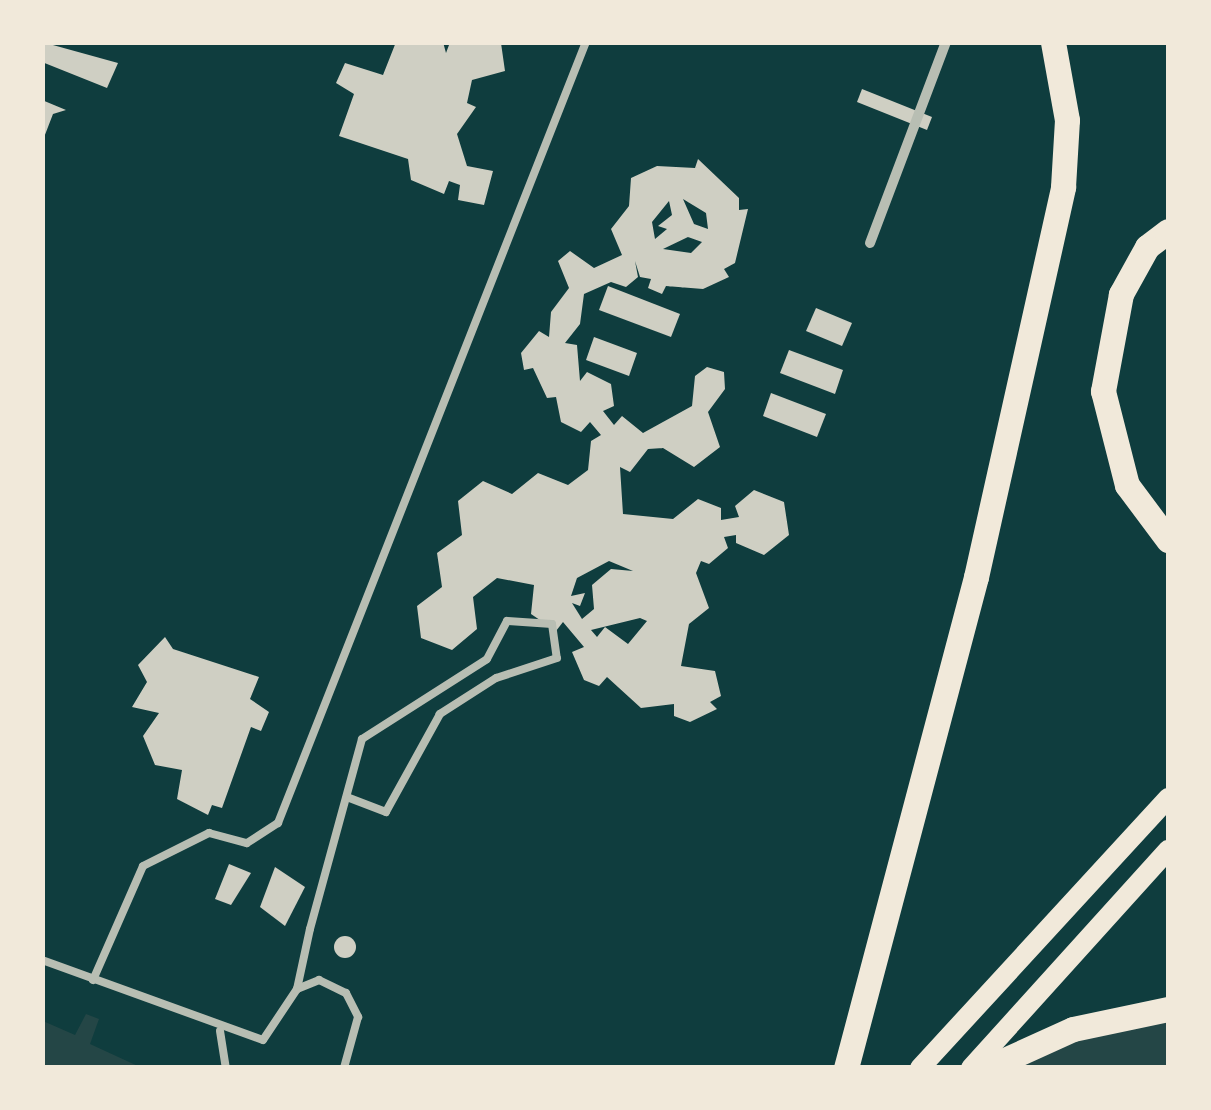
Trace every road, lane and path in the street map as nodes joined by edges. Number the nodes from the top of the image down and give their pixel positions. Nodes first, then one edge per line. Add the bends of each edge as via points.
1 (586, 42) edge
2 (931, 42) edge
3 (1054, 42) edge
4 (945, 45) edge
5 (1168, 230) edge
6 (870, 243) dead end
7 (1168, 540) edge
8 (487, 659) junction
9 (496, 678) junction
10 (420, 702) junction
11 (440, 714) junction
12 (346, 798) junction
13 (1168, 798) edge
14 (1168, 850) edge
15 (42, 960) edge
16 (93, 980) junction
17 (297, 989) junction
18 (1168, 1009) edge
19 (220, 1031) junction
20 (226, 1068) edge
21 (344, 1068) edge
22 (846, 1068) edge
23 (920, 1068) edge
24 (971, 1068) edge
25 (988, 1068) edge

1 - 16 lane via 278,823 248,842 210,833 144,866
2 - 4 street
3 - 22 highway via 1067,120 1063,186 976,577
4 - 6 street
5 - 7 highway via 1147,248 1121,294 1103,391 1127,485
8 - 9 lane
8 - 9 lane via 507,621 552,624 557,658
8 - 10 lane
9 - 11 lane
10 - 11 lane
10 - 12 lane via 362,740
11 - 12 lane via 386,812
12 - 17 lane
13 - 23 main road
14 - 24 main road
15 - 16 lane
16 - 19 lane
17 - 19 lane via 263,1040
17 - 21 lane via 320,980 355,1004 358,1028
18 - 25 highway via 1073,1030
19 - 20 lane

